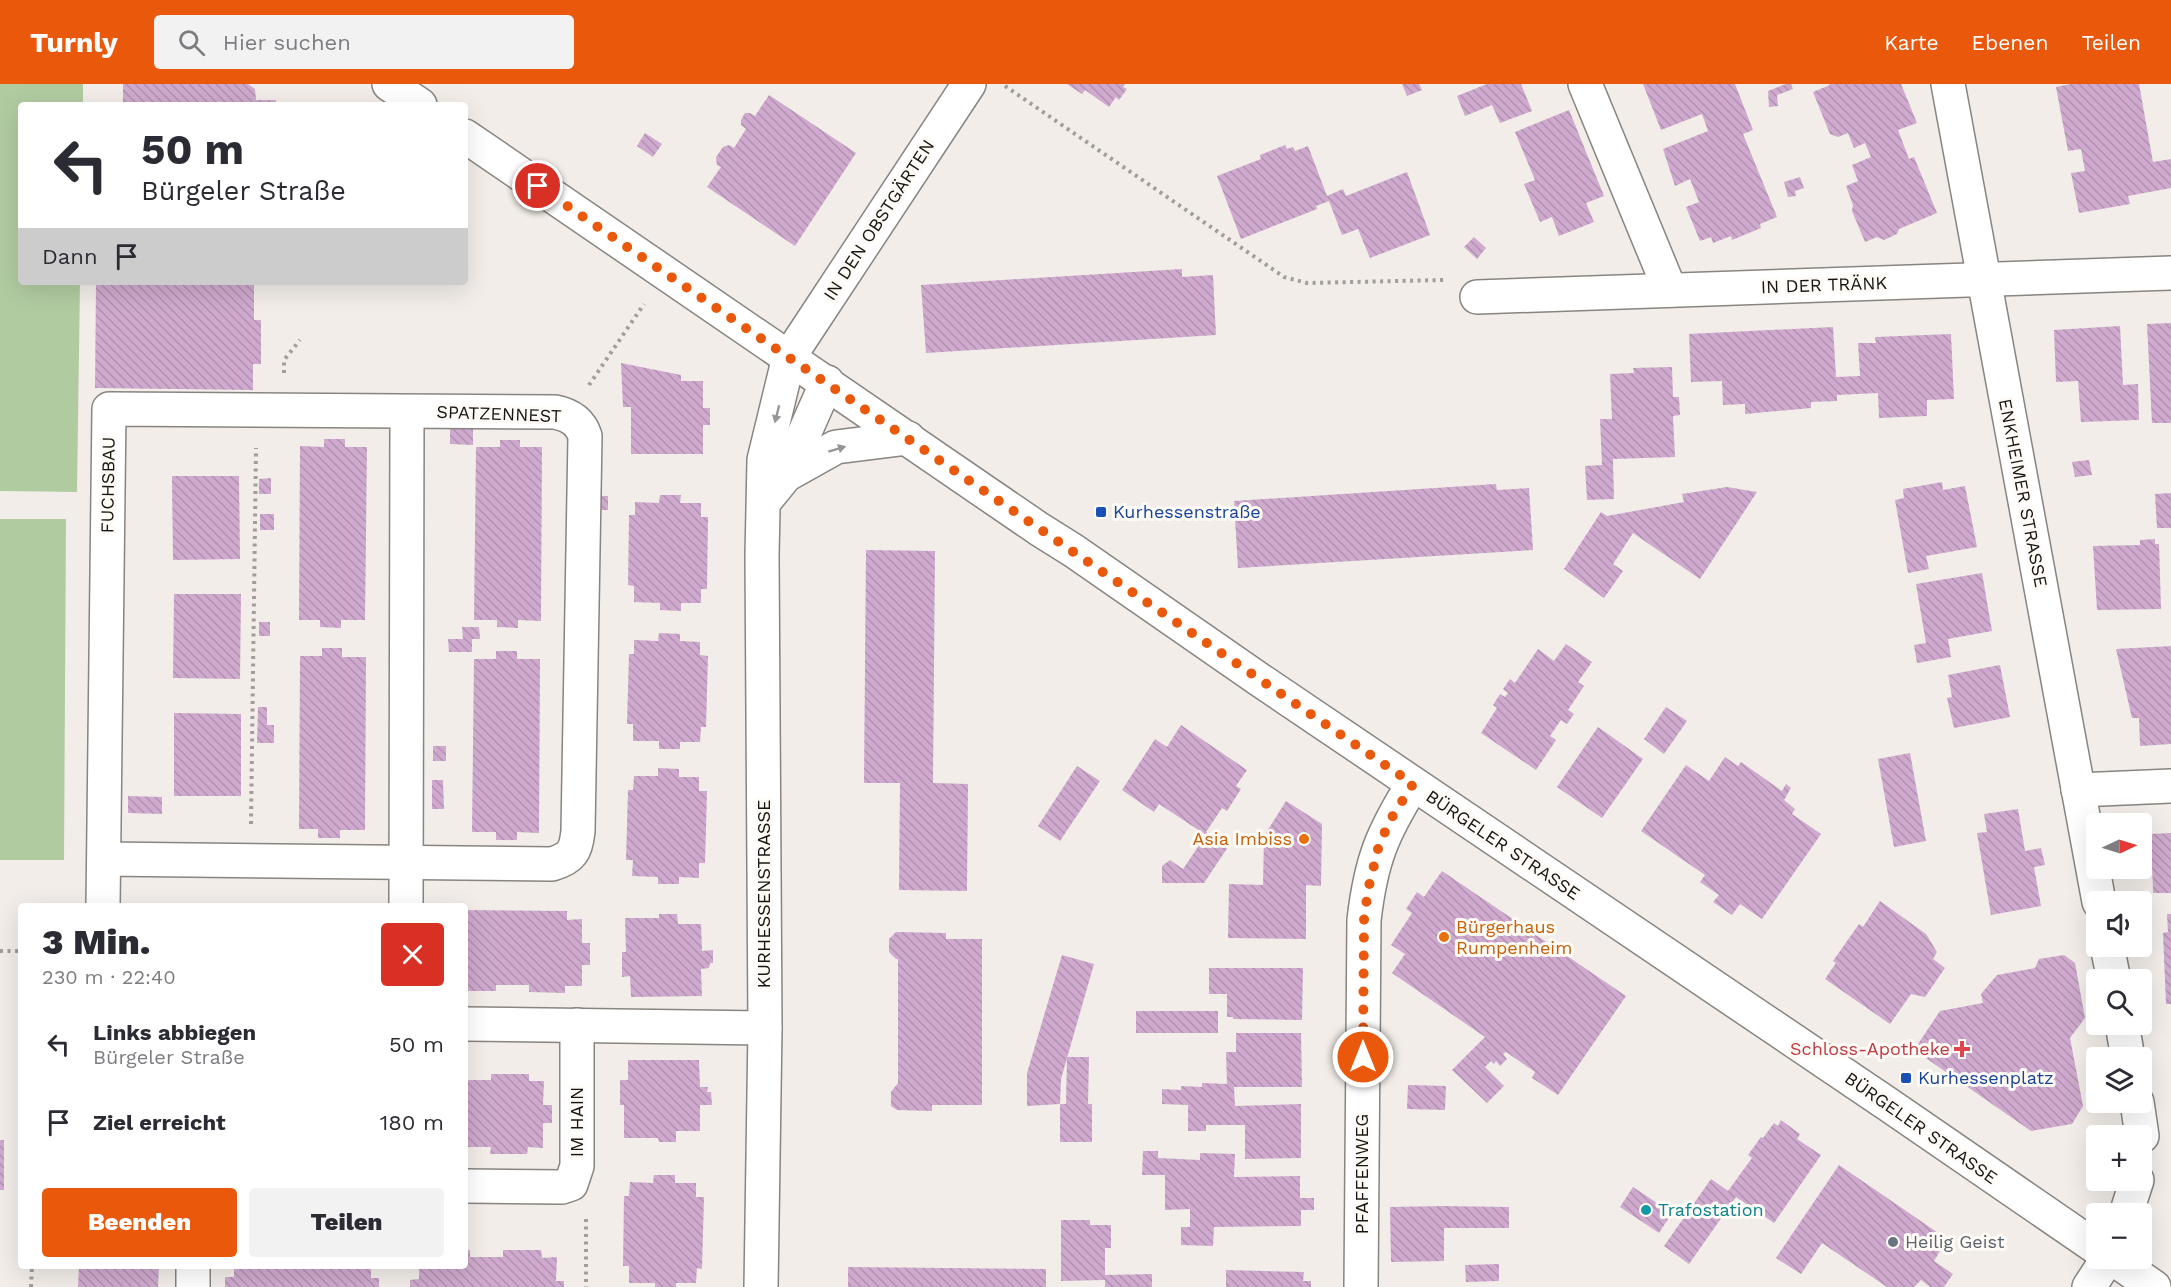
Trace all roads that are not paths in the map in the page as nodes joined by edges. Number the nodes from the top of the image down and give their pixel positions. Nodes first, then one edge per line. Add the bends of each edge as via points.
1 (389, 84) edge
2 (969, 84) edge
3 (1586, 84) edge
4 (1948, 84) edge
5 (416, 102) edge
6 (468, 138) edge
7 (2171, 273) edge
8 (1983, 280) junction
9 (1670, 291) junction
10 (1477, 297) road end
11 (789, 357) junction
12 (827, 382) junction
13 (407, 412) junction
14 (908, 438) junction
15 (786, 475) junction
16 (764, 502) junction
17 (1413, 784) junction
18 (2171, 786) edge
19 (2078, 790) junction
20 (104, 859) junction
21 (406, 862) junction
22 (2097, 891) edge
23 (103, 903) edge
24 (406, 903) edge
25 (468, 1024) edge
26 (577, 1025) junction
27 (765, 1028) junction
28 (468, 1186) edge
29 (2086, 1240) edge
30 (193, 1269) edge
31 (2102, 1269) edge
32 (2127, 1269) edge
33 (193, 1287) edge
34 (761, 1287) edge
35 (1361, 1287) edge
36 (2089, 1287) edge
37 (2154, 1287) edge

1 - 5 street
2 - 11 street, IN DEN OBSTGÄRTEN
3 - 9 street
4 - 8 street, ENKHEIMER STRASSE
6 - 11 street, BÜRGELER STRASSE
7 - 8 street, IN DER TRÄNK
8 - 9 street, IN DER TRÄNK
8 - 19 street, ENKHEIMER STRASSE
9 - 10 street, IN DER TRÄNK
11 - 12 street, BÜRGELER STRASSE
11 -> 16 street, KURHESSENSTRASSE via 764,460
12 - 14 street, BÜRGELER STRASSE
12 - 15 street
13 - 20 street, FUCHSBAU via 109,410
13 - 21 street
13 - 21 street, SPATZENNEST via 555,412 568,415 581,425 585,436 577,846 563,861 552,864
15 -> 14 street via 836,447
14 - 17 street, BÜRGELER STRASSE
15 - 16 street
16 - 27 street, KURHESSENSTRASSE
17 - 29 street, BÜRGELER STRASSE
17 - 35 street, PFAFFENWEG via 1389,822 1378,849 1364,920
18 - 19 street
19 - 22 street, ENKHEIMER STRASSE
20 - 21 street
20 - 23 street, FUCHSBAU
21 - 24 street
25 - 26 street
26 - 27 street
26 - 28 street, IM HAIN via 577,1166 571,1184
27 - 34 street, KURHESSENSTRASSE
30 - 33 street
31 - 36 street
32 - 37 street

